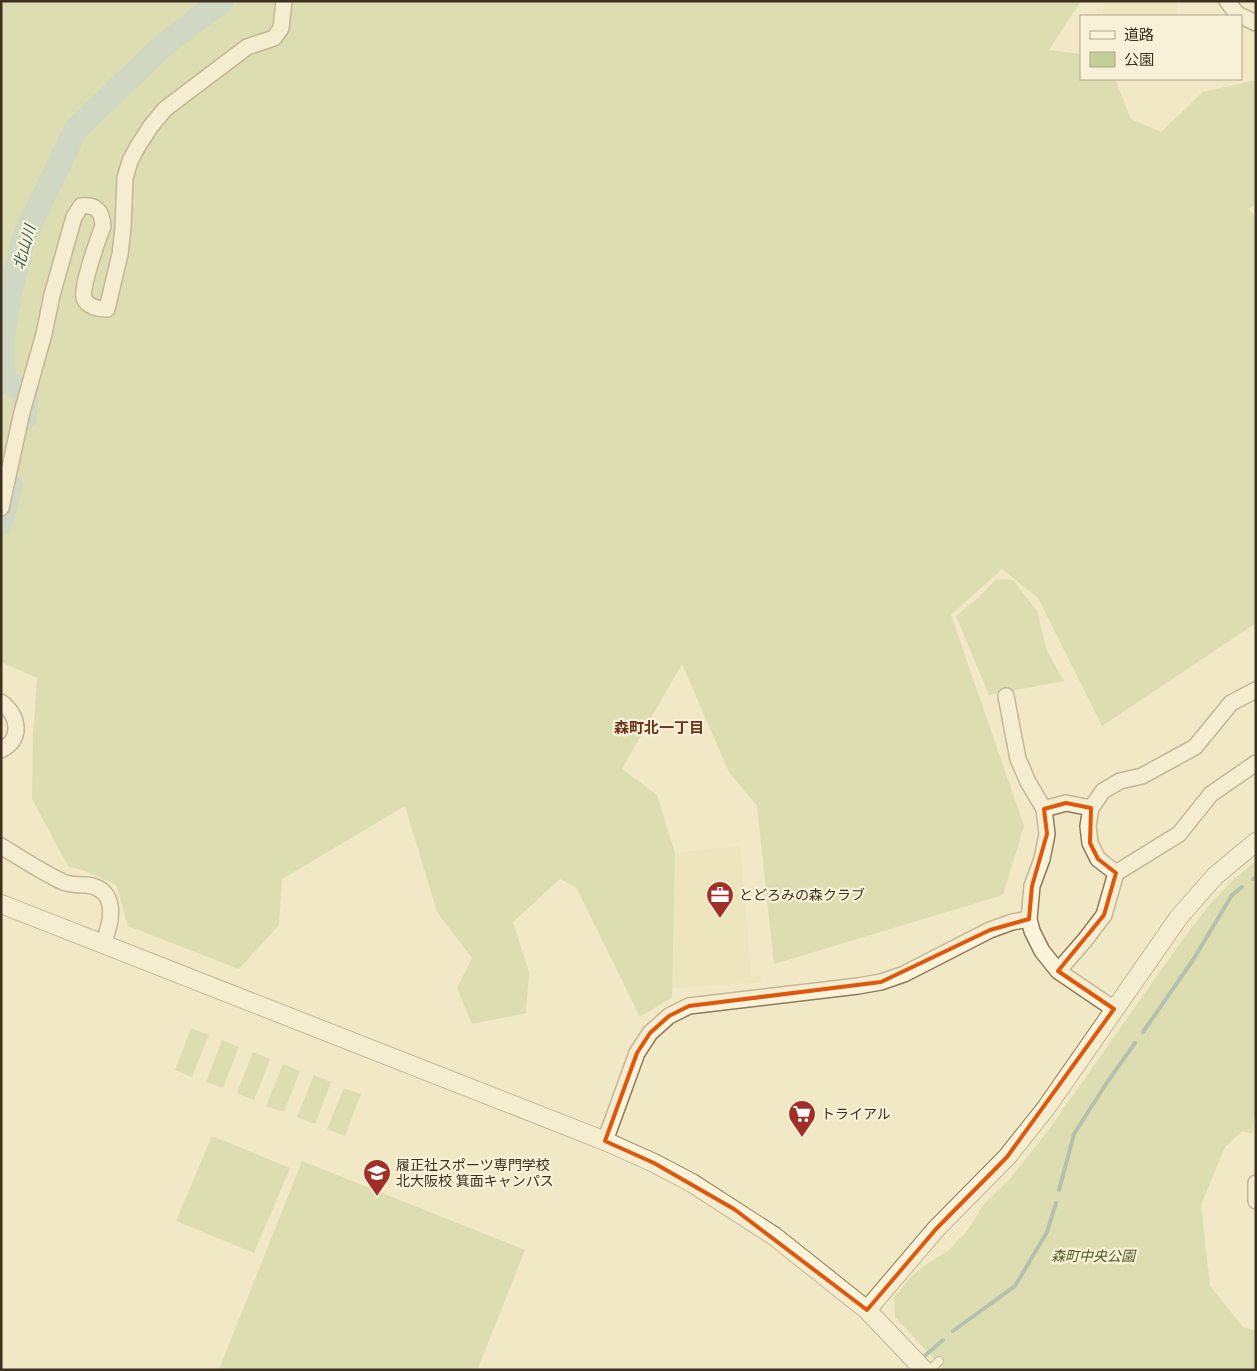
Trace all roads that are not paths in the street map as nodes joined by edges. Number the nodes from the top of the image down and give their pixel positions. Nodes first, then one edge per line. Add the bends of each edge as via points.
1 (284, 1) edge
2 (1227, 1) edge
3 (1239, 15) edge
4 (1242, 16) edge
5 (1256, 23) edge
6 (1, 508) edge
7 (1256, 690) edge
8 (1006, 696) dead end
9 (1, 702) edge
10 (1, 750) edge
11 (1256, 763) edge
12 (1091, 808) junction
13 (1044, 809) junction
14 (1256, 842) edge
15 (1, 846) edge
16 (1116, 873) junction
17 (1, 904) edge
18 (1029, 919) junction
19 (103, 943) junction
20 (1058, 970) junction
21 (1114, 1009) junction
22 (605, 1141) junction
23 (1256, 1183) edge
24 (1256, 1202) edge
25 (868, 1310) junction
26 (932, 1366) edge
27 (930, 1370) edge

1 - 6 street via 281,28 274,38 247,47 165,109 138,146 125,178 121,246 107,308 99,309 87,303 83,296 103,226 102,217 90,205 81,206 74,216 22,412
2 - 3 street
4 - 5 street
7 - 12 street via 1231,703 1196,747 1142,776 1120,781 1103,790
8 - 13 street via 1018,759
9 - 10 street via 12,712 16,726 15,738
11 - 16 street via 1211,794 1179,834
12 - 13 street via 1066,803
12 - 16 street via 1090,843 1098,859
13 - 18 street via 1047,834 1032,886
14 - 21 street via 1215,876 1179,917
15 - 19 street via 62,882 99,889 108,898 112,912
16 - 20 street via 1104,915
17 - 19 street
18 - 20 street via 1042,951
18 - 22 street via 990,930 882,982 690,1006 669,1016 650,1033 638,1053
19 - 22 street
20 - 21 street
21 - 25 street via 1046,1108 1007,1158 936,1229
22 - 25 street via 692,1183 734,1209 774,1236
23 - 24 street
25 - 26 street via 911,1355
26 - 27 lane

